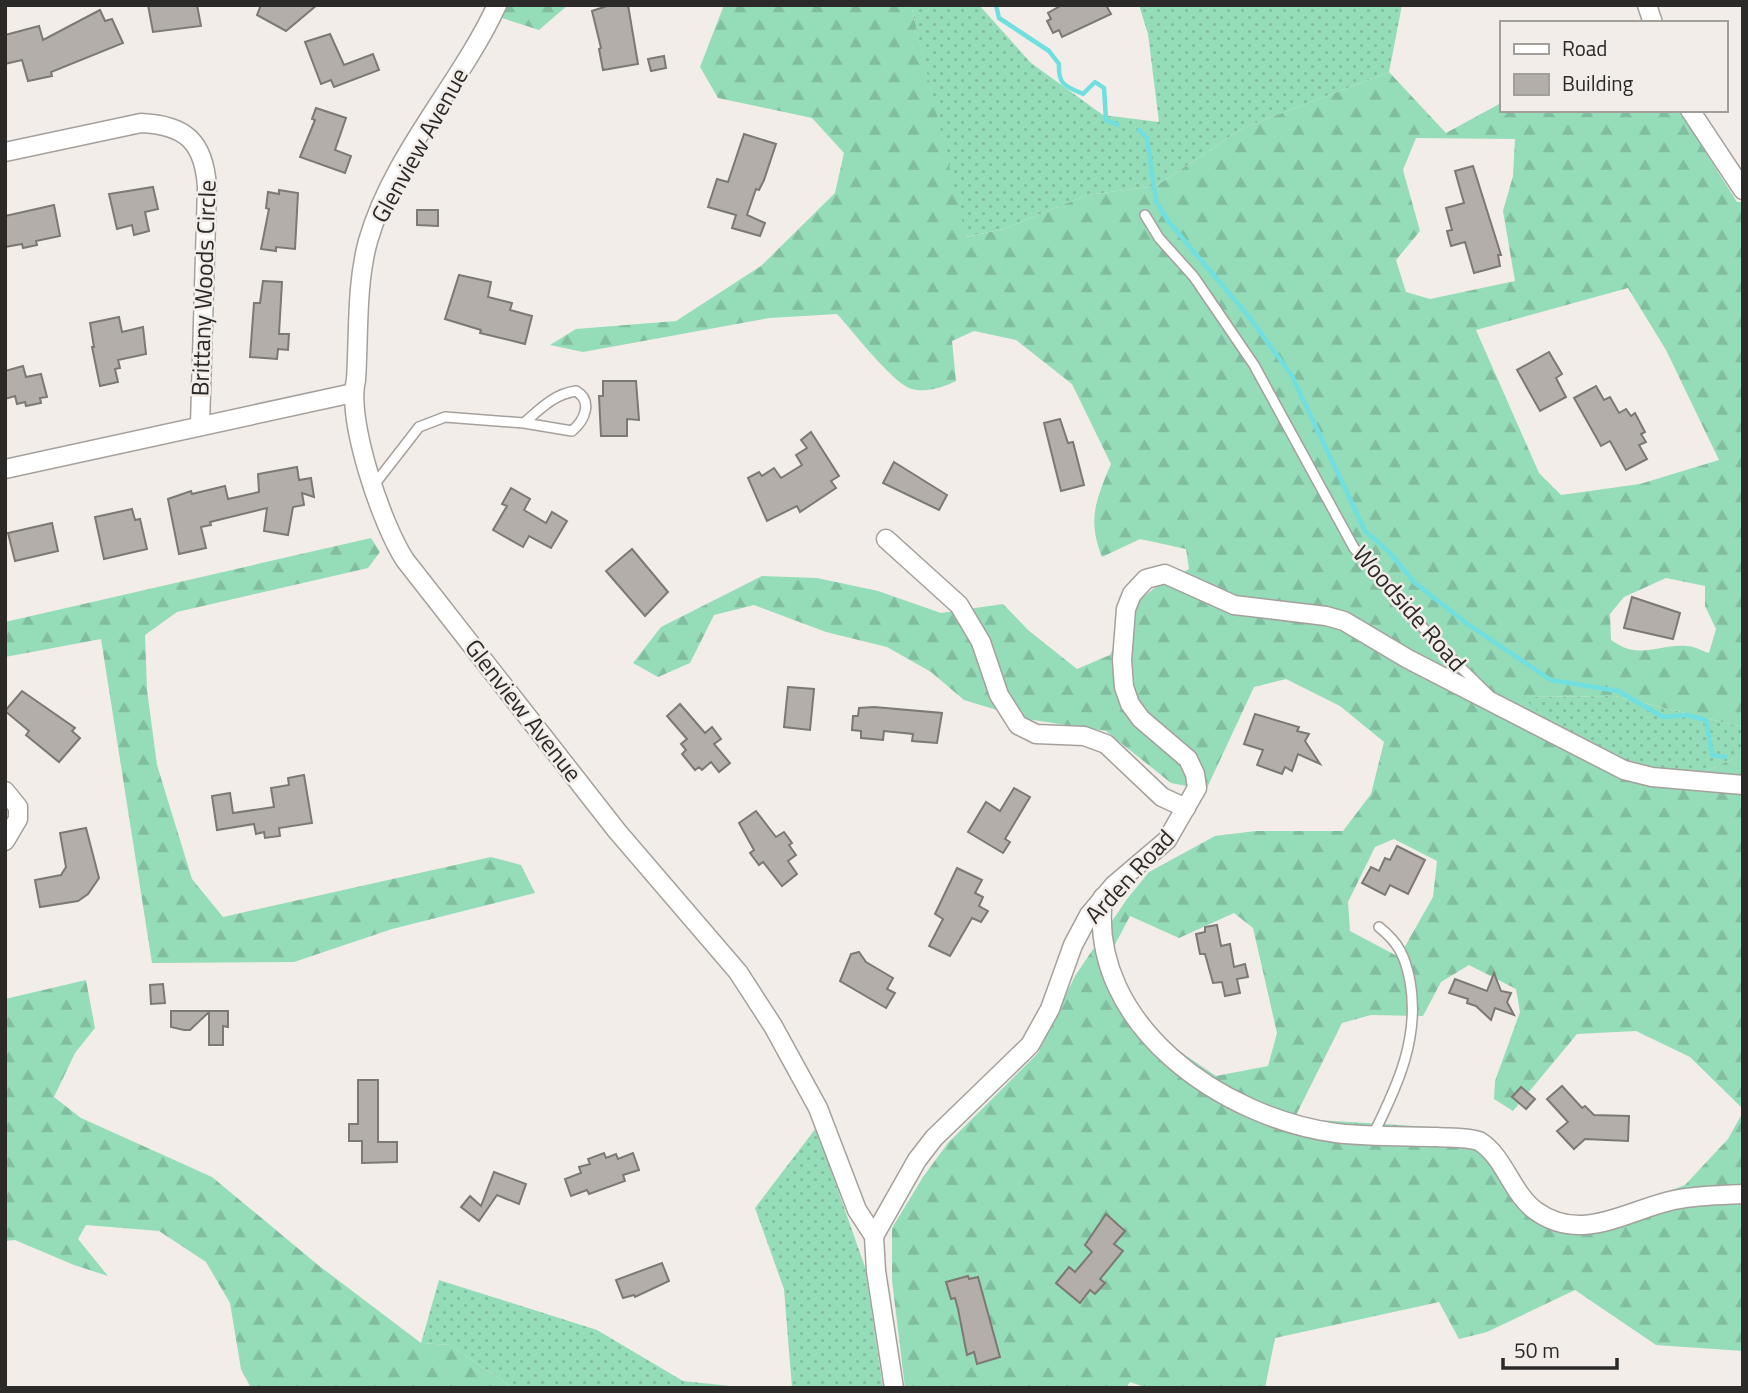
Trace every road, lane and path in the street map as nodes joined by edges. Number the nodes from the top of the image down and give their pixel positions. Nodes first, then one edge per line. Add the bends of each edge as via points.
1 (497, 5) edge
2 (1691, 112) edge
3 (5, 152) edge
4 (1743, 190) edge
5 (1145, 215) dead end
6 (353, 393) junction
7 (524, 423) junction
8 (200, 425) junction
9 (5, 469) edge
10 (373, 485) junction
11 (886, 539) dead end
12 (1500, 706) junction
13 (1743, 785) edge
14 (5, 792) edge
15 (1186, 808) junction
16 (5, 841) edge
17 (1103, 897) junction
18 (1379, 927) dead end
19 (1373, 1135) junction
20 (1743, 1194) edge
21 (874, 1237) junction
22 (894, 1388) edge

1 - 6 street, Glenview Avenue via 437,104 382,205 369,240 362,269
2 - 4 street
3 - 8 street, Brittany Woods Circle via 141,122 181,132 201,151 207,187
5 - 12 lane, Woodside Road via 1254,365 1354,548 1439,646
6 - 8 street, Brittany Woods Circle
6 - 10 street, Glenview Avenue
7 - 7 lane via 572,431 587,404 583,395 567,392 551,399
7 - 10 lane via 445,417 419,427
8 - 9 street, Brittany Woods Circle
10 - 21 street, Glenview Avenue via 389,534 405,560 617,831 712,939 765,1013 818,1108 858,1210
11 - 15 street via 959,605 981,642 999,695 1018,725 1036,734 1084,736 1106,744 1162,797
12 - 13 street, Woodside Road via 1624,770
12 - 15 street, Arden Road via 1344,621 1234,605 1174,577 1156,575 1140,584 1126,609 1124,687 1141,719 1188,758 1197,788
14 - 16 street via 18,807 18,819
15 - 17 street, Arden Road via 1167,840
17 - 19 street via 1102,946 1118,987 1140,1023 1189,1074 1280,1120 1326,1131
17 - 21 street, Arden Road via 1079,931 1050,1009 1030,1045 934,1138
18 - 19 lane via 1405,956 1414,1007 1404,1067
19 - 20 street via 1479,1141 1494,1154 1526,1202 1566,1224 1605,1223 1671,1200
21 - 22 street, Glenview Avenue

